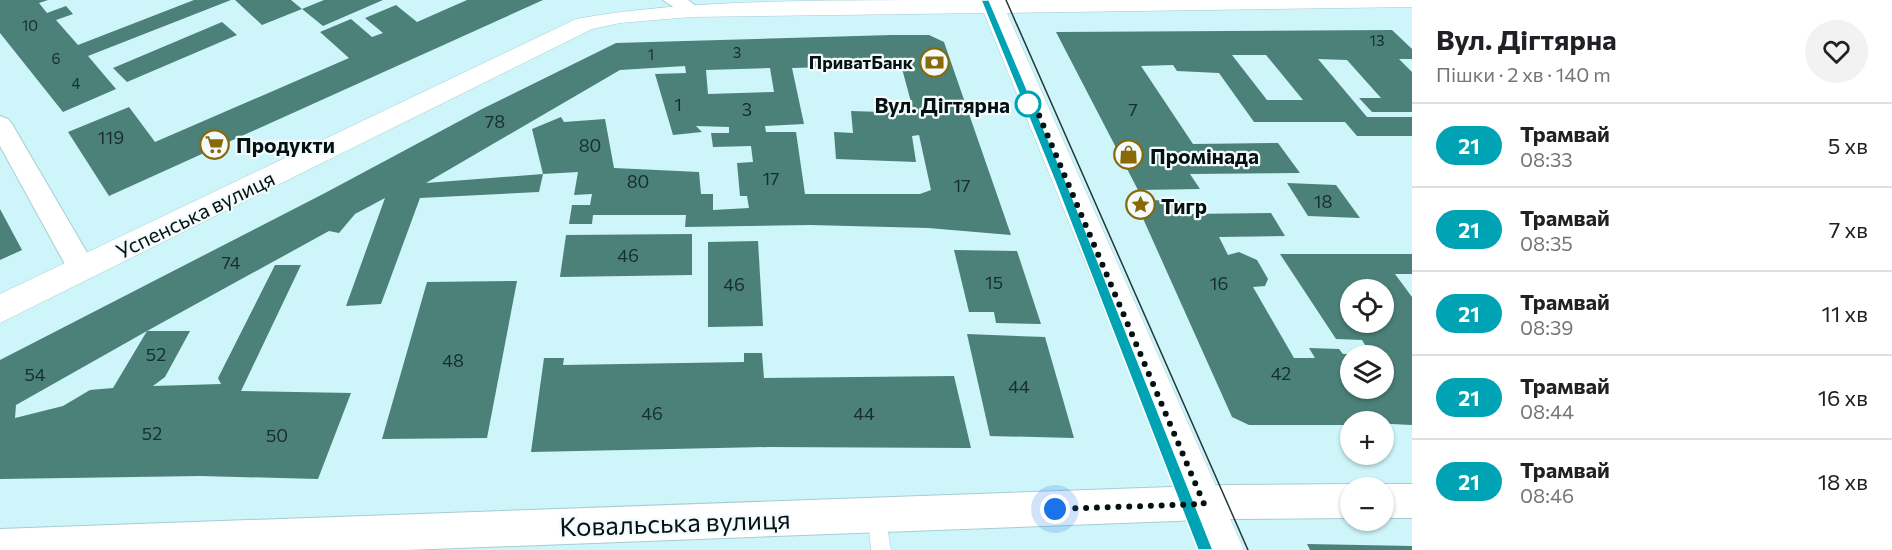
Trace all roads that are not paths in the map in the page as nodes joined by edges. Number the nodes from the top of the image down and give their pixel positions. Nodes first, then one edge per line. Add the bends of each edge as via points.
1 (1412, 0) edge
2 (991, 3) edge
3 (682, 5) edge
4 (0, 124) edge
5 (82, 268) junction
6 (0, 309) edge
7 (1340, 501) edge
8 (1394, 501) edge
9 (1412, 501) edge
10 (1204, 504) junction
11 (877, 515) junction
12 (0, 547) edge
13 (881, 550) edge
14 (1223, 550) edge

1 - 2 street, Успенська вулиця
2 - 3 street, Успенська вулиця
2 - 10 street
3 - 5 street, Успенська вулиця via 584,24
4 - 5 street
5 - 6 street, Успенська вулиця
7 - 10 street, Ковальська вулиця
8 - 9 street
10 - 11 street, Ковальська вулиця
10 - 14 street
11 - 12 street, Ковальська вулиця
11 - 13 lane

